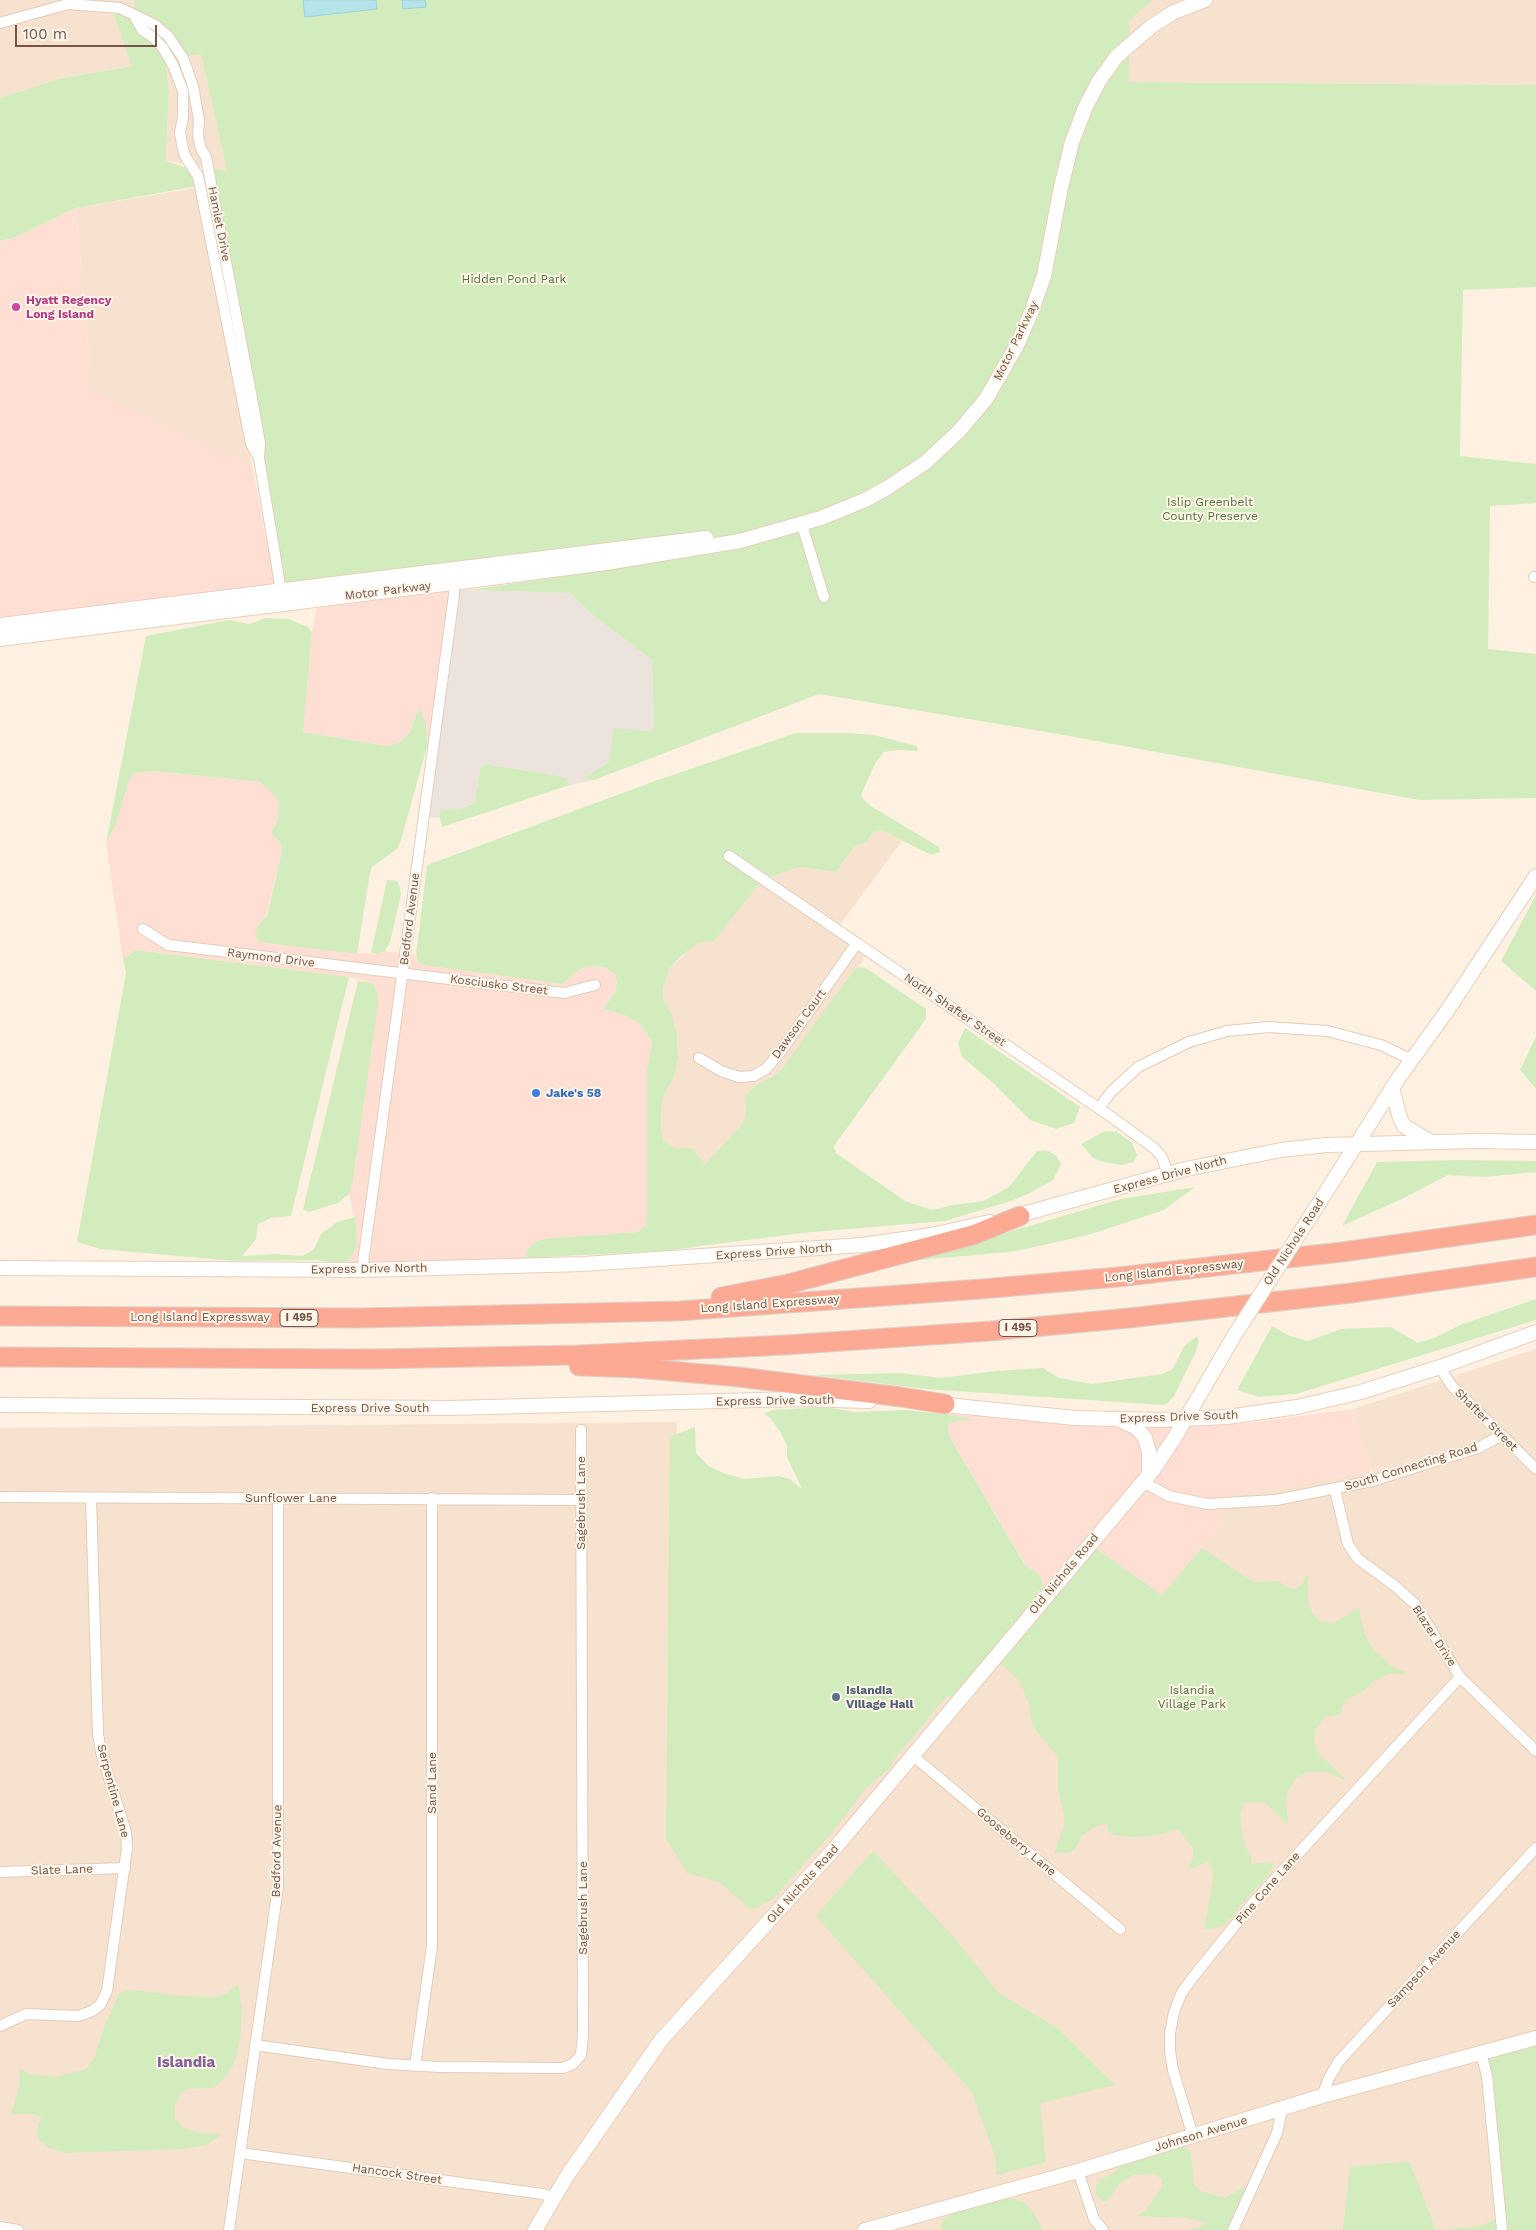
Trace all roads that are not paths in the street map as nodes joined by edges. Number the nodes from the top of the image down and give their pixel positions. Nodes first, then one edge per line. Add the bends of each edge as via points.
1 (1205, 0) edge
2 (135, 17) junction
3 (0, 23) edge
4 (182, 120) junction
5 (199, 120) junction
6 (206, 157) junction
7 (189, 161) junction
8 (259, 458) junction
9 (802, 525) junction
10 (774, 533) junction
11 (453, 568) junction
12 (454, 583) junction
13 (281, 590) junction
14 (824, 597) dead end
15 (283, 605) junction
16 (0, 625) edge
17 (0, 639) edge
18 (729, 856) dead end
19 (1536, 876) edge
20 (143, 929) dead end
21 (857, 943) junction
22 (403, 974) junction
23 (595, 985) dead end
24 (699, 1058) dead end
25 (1412, 1060) junction
26 (1392, 1088) junction
27 (1099, 1108) junction
28 (1431, 1142) junction
29 (1536, 1142) edge
30 (1357, 1144) junction
31 (1168, 1174) junction
32 (1020, 1216) junction
33 (1536, 1225) edge
34 (1536, 1267) edge
35 (0, 1268) edge
36 (362, 1270) junction
37 (679, 1311) junction
38 (0, 1316) edge
39 (1536, 1332) edge
40 (0, 1357) edge
41 (496, 1357) junction
42 (1440, 1368) junction
43 (945, 1404) junction
44 (0, 1405) edge
45 (1119, 1420) junction
46 (1185, 1420) junction
47 (581, 1430) dead end
48 (1502, 1435) junction
49 (1536, 1469) edge
50 (1146, 1478) junction
51 (1335, 1490) junction
52 (0, 1497) edge
53 (91, 1498) junction
54 (278, 1498) junction
55 (432, 1498) junction
56 (582, 1500) junction
57 (1460, 1677) junction
58 (1536, 1751) edge
59 (912, 1755) junction
60 (1536, 1848) edge
61 (125, 1868) junction
62 (0, 1872) edge
63 (1120, 1929) dead end
64 (0, 2026) edge
65 (1536, 2038) edge
66 (256, 2045) junction
67 (1481, 2053) junction
68 (415, 2066) junction
69 (1322, 2096) junction
70 (1282, 2109) junction
71 (1193, 2136) junction
72 (240, 2153) junction
73 (1078, 2171) junction
74 (553, 2198) junction
75 (0, 2227) edge
76 (874, 2229) edge
77 (18, 2230) edge
78 (229, 2230) edge
79 (535, 2230) edge
80 (1103, 2230) edge
81 (1233, 2230) edge
82 (1502, 2230) edge

1 - 9 main road, Motor Parkway via 1174,12 1152,26 1117,56 1099,80 1072,142 1038,294 1017,345 986,398 944,447 906,476 865,500
2 - 3 street, Hamlet Drive via 120,8 68,4
2 - 4 street, Hamlet Drive via 142,30 163,48 180,78
2 - 5 street, Hamlet Drive via 147,19 168,36 183,58 193,86
4 - 5 street
4 - 7 street, Hamlet Drive via 180,133
5 - 6 street, Hamlet Drive via 198,136
6 - 7 street
6 - 8 street, Hamlet Drive via 260,443
7 - 8 street, Hamlet Drive via 198,176 251,444
8 - 13 street, Hamlet Drive
9 - 10 main road, Motor Parkway
9 - 14 street
10 - 11 main road, Motor Parkway via 740,534
10 - 12 main road, Motor Parkway via 636,558
11 - 12 street, Bedford Avenue
11 - 13 main road, Motor Parkway
12 - 15 main road, Motor Parkway
12 - 22 street, Bedford Avenue
13 - 15 street, Hamlet Drive
13 - 16 main road, Motor Parkway
15 - 17 main road, Motor Parkway
18 - 21 street, North Shafter Street
19 - 25 main road, Old Nichols Road
20 - 22 street, Raymond Drive via 168,945
21 - 24 street, Dawson Court via 766,1069 753,1076 739,1077 721,1072
21 - 27 street, North Shafter Street
22 - 23 street, Kosciusko Street via 564,993
22 - 36 street, Bedford Avenue
25 - 26 main road, Old Nichols Road
25 - 27 street via 1381,1045 1327,1031 1269,1027 1227,1031 1189,1042 1138,1067 1110,1092
26 - 28 main road via 1404,1126
26 - 30 main road, Old Nichols Road
27 - 31 street, North Shafter Street via 1155,1149 1162,1157
28 - 29 main road, Express Drive North
28 - 30 main road, Express Drive North
30 - 31 main road, Express Drive North via 1266,1152
30 - 46 main road, Old Nichols Road, bridge via 1234,1336
31 - 32 main road, Express Drive North
32 - 36 main road, Express Drive North via 898,1241 828,1248 592,1264
32 - 37 highway via 973,1235 788,1284 717,1298
33 - 37 highway, Long Island Expressway / I 495 via 1332,1253 1108,1278
34 - 41 highway, I 495 via 1323,1296 1000,1330 765,1346
35 - 36 main road, Express Drive North
37 - 38 highway, Long Island Expressway / I 495 via 350,1318
39 - 42 main road, Express Drive South
40 - 41 highway, I 495 via 302,1360
41 - 43 highway via 535,1366 681,1372
42 - 46 main road, Express Drive South via 1310,1405 1227,1418
42 - 48 street, Shafter Street via 1451,1385
43 - 44 main road, Express Drive South via 797,1399 450,1408
43 - 45 main road, Express Drive South
45 - 46 main road, Express Drive South
45 - 50 main road via 1137,1428 1145,1438 1149,1452
46 - 50 main road, Old Nichols Road
47 - 56 street, Sagebrush Lane
48 - 49 street, Shafter Street
48 - 51 street, South Connecting Road via 1478,1448
50 - 51 street, South Connecting Road via 1182,1500 1218,1504 1276,1500
50 - 59 main road, Old Nichols Road
51 - 57 street, Blazer Drive via 1352,1552 1415,1604
52 - 53 street, Sunflower Lane
53 - 54 street, Sunflower Lane
53 - 61 street, Serpentine Lane via 98,1734 126,1832
54 - 55 street, Sunflower Lane
54 - 66 street, Bedford Avenue via 278,1887
55 - 56 street, Sunflower Lane
55 - 68 street, Sand Lane via 432,1946
56 - 68 street, Sagebrush Lane via 581,2055 574,2064 563,2068
57 - 58 street, Blazer Drive
57 - 71 street, Pine Cone Lane via 1253,1903 1181,1994 1174,2012 1170,2050
59 - 63 street, Gooseberry Lane
59 - 74 main road, Old Nichols Road via 814,1872 662,2040
60 - 69 street, Sampson Avenue via 1339,2061
61 - 62 street, Slate Lane
61 - 64 street, Serpentine Lane via 107,1991 100,2005 78,2016 26,2014
65 - 67 main road, Johnson Avenue
66 - 68 street, Sagebrush Lane
66 - 72 street, Bedford Avenue
67 - 69 main road, Johnson Avenue
67 - 82 street via 1487,2076
69 - 70 main road, Johnson Avenue
70 - 71 main road, Johnson Avenue
70 - 81 street via 1277,2133
71 - 73 main road, Johnson Avenue
72 - 74 street, Hancock Street via 543,2194
72 - 78 street, Bedford Avenue
73 - 76 main road, Johnson Avenue
73 - 80 street via 1094,2219
74 - 79 main road, Old Nichols Road
75 - 77 street

